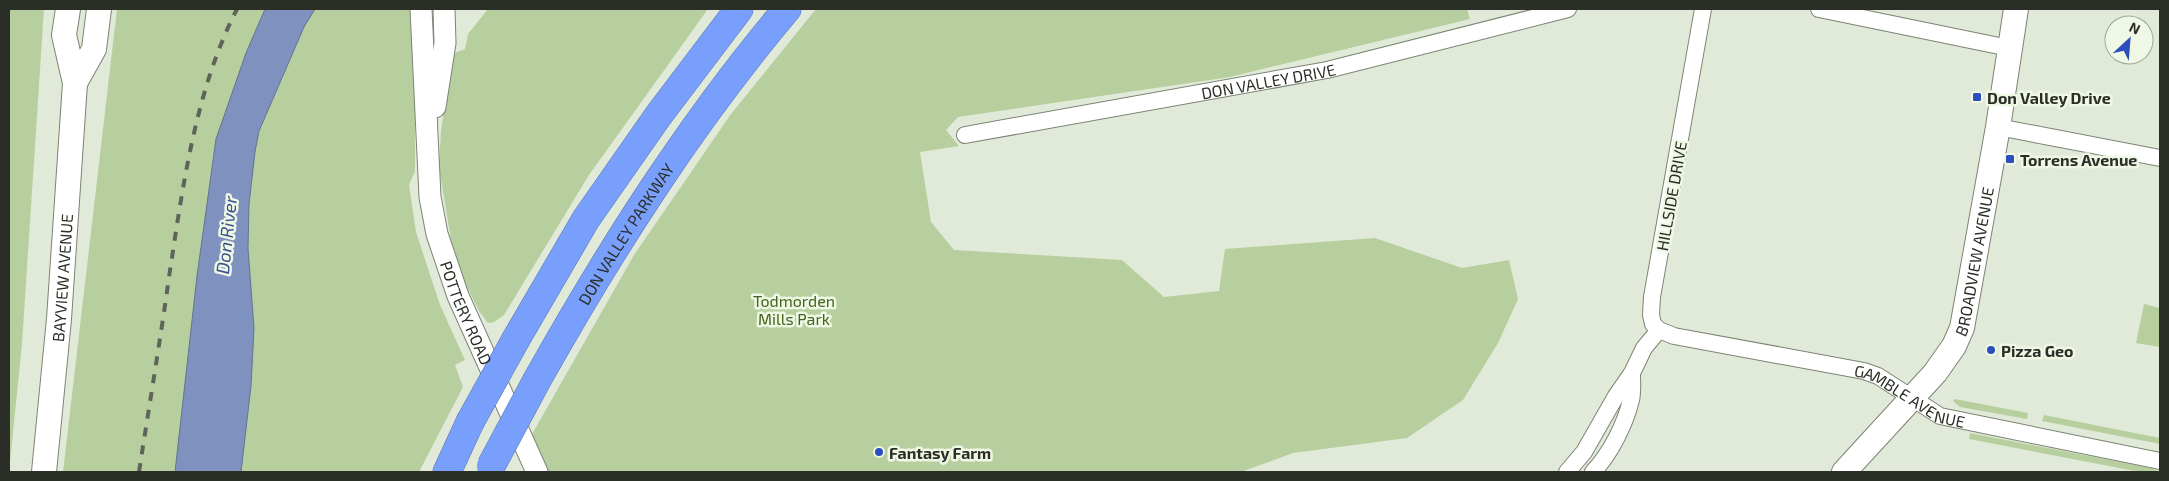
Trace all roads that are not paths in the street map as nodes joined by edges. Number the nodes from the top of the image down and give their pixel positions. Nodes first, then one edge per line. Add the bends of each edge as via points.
1 (68, 9) edge
2 (99, 9) edge
3 (421, 9) edge
4 (444, 9) edge
5 (739, 9) edge
6 (786, 9) edge
7 (1568, 9) edge
8 (1703, 9) edge
9 (1819, 9) edge
10 (2016, 9) edge
11 (2009, 48) junction
12 (75, 83) junction
13 (1998, 127) junction
14 (965, 135) dead end
15 (428, 144) junction
16 (2160, 158) edge
17 (1659, 330) junction
18 (1632, 373) junction
19 (1912, 398) junction
20 (2160, 461) edge
21 (490, 469) edge
22 (44, 472) edge
23 (447, 472) edge
24 (536, 472) edge
25 (1567, 472) edge
26 (1593, 472) edge
27 (1844, 472) edge

1 - 12 main road, BAYVIEW AVENUE via 64,35
2 - 12 main road, BAYVIEW AVENUE via 94,49
3 - 15 street, POTTERY ROAD
4 - 15 street, POTTERY ROAD via 445,43
5 - 23 highway, bridge via 586,219 470,422
6 - 21 highway, DON VALLEY PARKWAY, bridge via 718,94 617,242
7 - 14 street, DON VALLEY DRIVE via 1327,70
8 - 17 street, HILLSIDE DRIVE via 1652,297 1651,315
9 - 11 street
10 - 11 main road, BROADVIEW AVENUE
11 - 13 main road, BROADVIEW AVENUE
12 - 22 main road, BAYVIEW AVENUE via 59,319
13 - 16 street
13 - 19 main road, BROADVIEW AVENUE via 1962,328 1954,346
15 - 24 street, POTTERY ROAD via 430,197 448,269
17 - 18 street via 1644,348
17 - 19 street, GAMBLE AVENUE via 1690,340 1864,371 1878,376
18 - 25 street via 1584,452
18 - 26 street via 1631,400 1618,433
19 - 20 street, GAMBLE AVENUE via 1940,416
19 - 27 main road, BROADVIEW AVENUE

